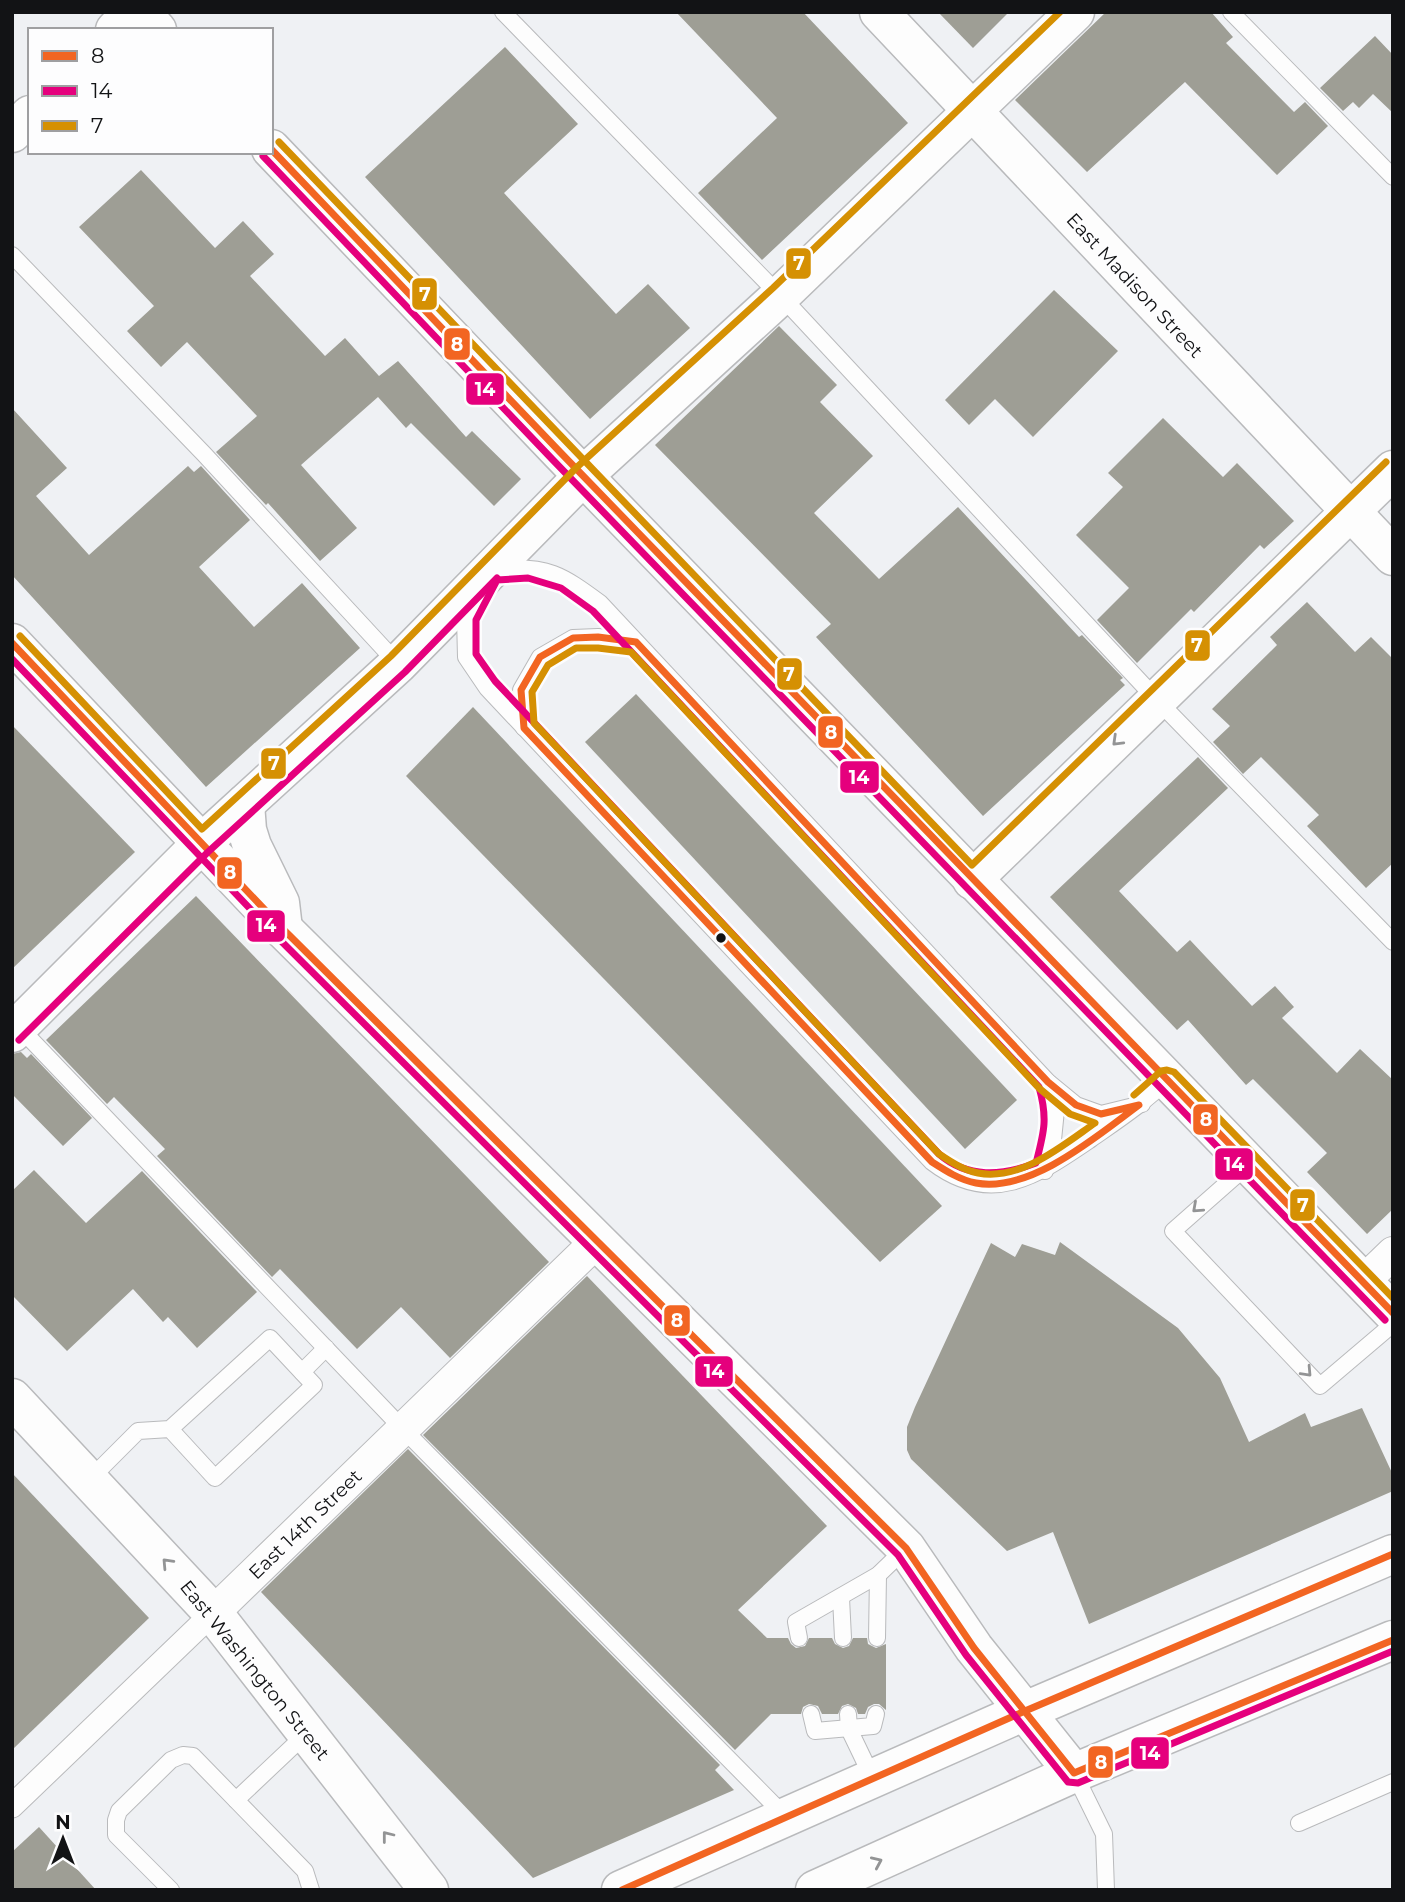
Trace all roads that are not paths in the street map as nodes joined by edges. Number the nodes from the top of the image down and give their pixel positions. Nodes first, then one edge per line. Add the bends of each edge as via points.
1 (132, 12) edge
2 (141, 12) edge
3 (503, 12) edge
4 (878, 12) edge
5 (1075, 12) edge
6 (1231, 12) edge
7 (117, 28) edge
8 (155, 28) edge
9 (971, 111) junction
10 (28, 117) edge
11 (12, 133) edge
12 (273, 151) edge
13 (1393, 177) edge
14 (12, 254) edge
15 (780, 296) junction
16 (1393, 470) edge
17 (583, 476) junction
18 (1349, 512) junction
19 (1393, 556) edge
20 (491, 570) junction
21 (636, 642) junction
22 (12, 643) edge
23 (398, 664) junction
24 (1158, 701) junction
25 (524, 728) junction
26 (245, 804) junction
27 (201, 845) junction
28 (972, 880) junction
29 (283, 929) junction
30 (1393, 942) edge
31 (14, 1027) edge
32 (1048, 1082) junction
33 (1155, 1092) junction
34 (1249, 1164) junction
35 (1045, 1171) junction
36 (596, 1242) junction
37 (1393, 1253) edge
38 (1364, 1281) junction
39 (1393, 1313) edge
40 (1393, 1324) edge
41 (326, 1349) junction
42 (302, 1372) junction
43 (12, 1398) edge
44 (170, 1429) junction
45 (403, 1429) junction
46 (89, 1480) junction
47 (906, 1548) junction
48 (1393, 1554) edge
49 (878, 1575) junction
50 (841, 1598) junction
51 (213, 1613) junction
52 (799, 1638) dead end
53 (843, 1638) dead end
54 (877, 1638) dead end
55 (1393, 1640) edge
56 (1025, 1711) junction
57 (811, 1714) dead end
58 (876, 1714) dead end
59 (848, 1721) junction
60 (307, 1733) junction
61 (1074, 1773) junction
62 (873, 1779) junction
63 (1393, 1782) edge
64 (236, 1800) junction
65 (12, 1806) edge
66 (786, 1816) junction
67 (1299, 1823) dead end
68 (171, 1890) edge
69 (312, 1890) edge
70 (429, 1890) edge
71 (621, 1890) edge
72 (815, 1890) edge
73 (1106, 1890) edge

1 - 7 main road
2 - 8 main road
3 - 15 lane
4 - 9 main road, East Madison Street
5 - 9 main road
6 - 13 lane
9 - 15 main road
9 - 18 main road, East Madison Street
10 - 11 main road
12 - 17 main road
14 - 23 lane
15 - 17 main road
15 - 24 lane
16 - 18 main road
17 - 20 main road
17 - 28 main road
18 - 19 main road, East Madison Street
18 - 24 main road
20 - 21 lane via 529,567 566,578 600,603
20 - 23 main road
20 - 25 lane via 465,617 466,657 486,688
21 - 25 lane via 573,638 540,657 521,690
21 - 32 lane
22 - 27 main road
23 - 26 main road
24 -> 28 main road
24 - 30 lane
25 - 35 lane via 932,1162 951,1177 984,1184 1019,1181
26 - 27 main road
26 - 29 main road via 251,846 280,902
27 - 29 main road
27 - 31 main road
28 - 33 main road
29 - 36 main road
31 - 41 lane
32 - 33 lane via 1076,1105 1101,1114
32 - 35 lane via 1056,1110
33 - 34 main road
33 - 35 lane
34 - 38 main road
34 -> 40 lane via 1173,1231 1320,1386
36 - 45 street, East 14th Street
36 - 47 main road
37 - 38 street
38 - 39 main road
41 - 42 lane
41 - 45 lane
42 - 44 lane via 270,1338
42 - 44 lane via 314,1385 215,1478
43 - 46 main road, East Washington Street
44 - 46 lane via 138,1431
45 - 51 street, East 14th Street
45 - 66 lane
51 -> 46 main road, East Washington Street
47 - 49 lane
47 - 56 main road via 974,1648
48 - 56 main road
49 - 50 lane
49 - 54 lane
50 - 52 lane via 796,1622
50 - 53 lane
51 - 60 main road, East Washington Street
51 - 65 street, East 14th Street
55 - 61 main road
56 - 61 main road
56 - 62 main road
57 - 59 lane via 815,1731
58 - 59 lane via 873,1726
59 - 62 lane
60 - 64 lane
70 -> 60 main road, East Washington Street
72 -> 61 main road
61 - 73 lane via 1104,1834
62 - 66 main road
63 - 67 lane
64 - 68 lane via 192,1756 183,1755 171,1760 119,1811 116,1835
64 - 69 lane via 305,1871
66 - 71 main road

